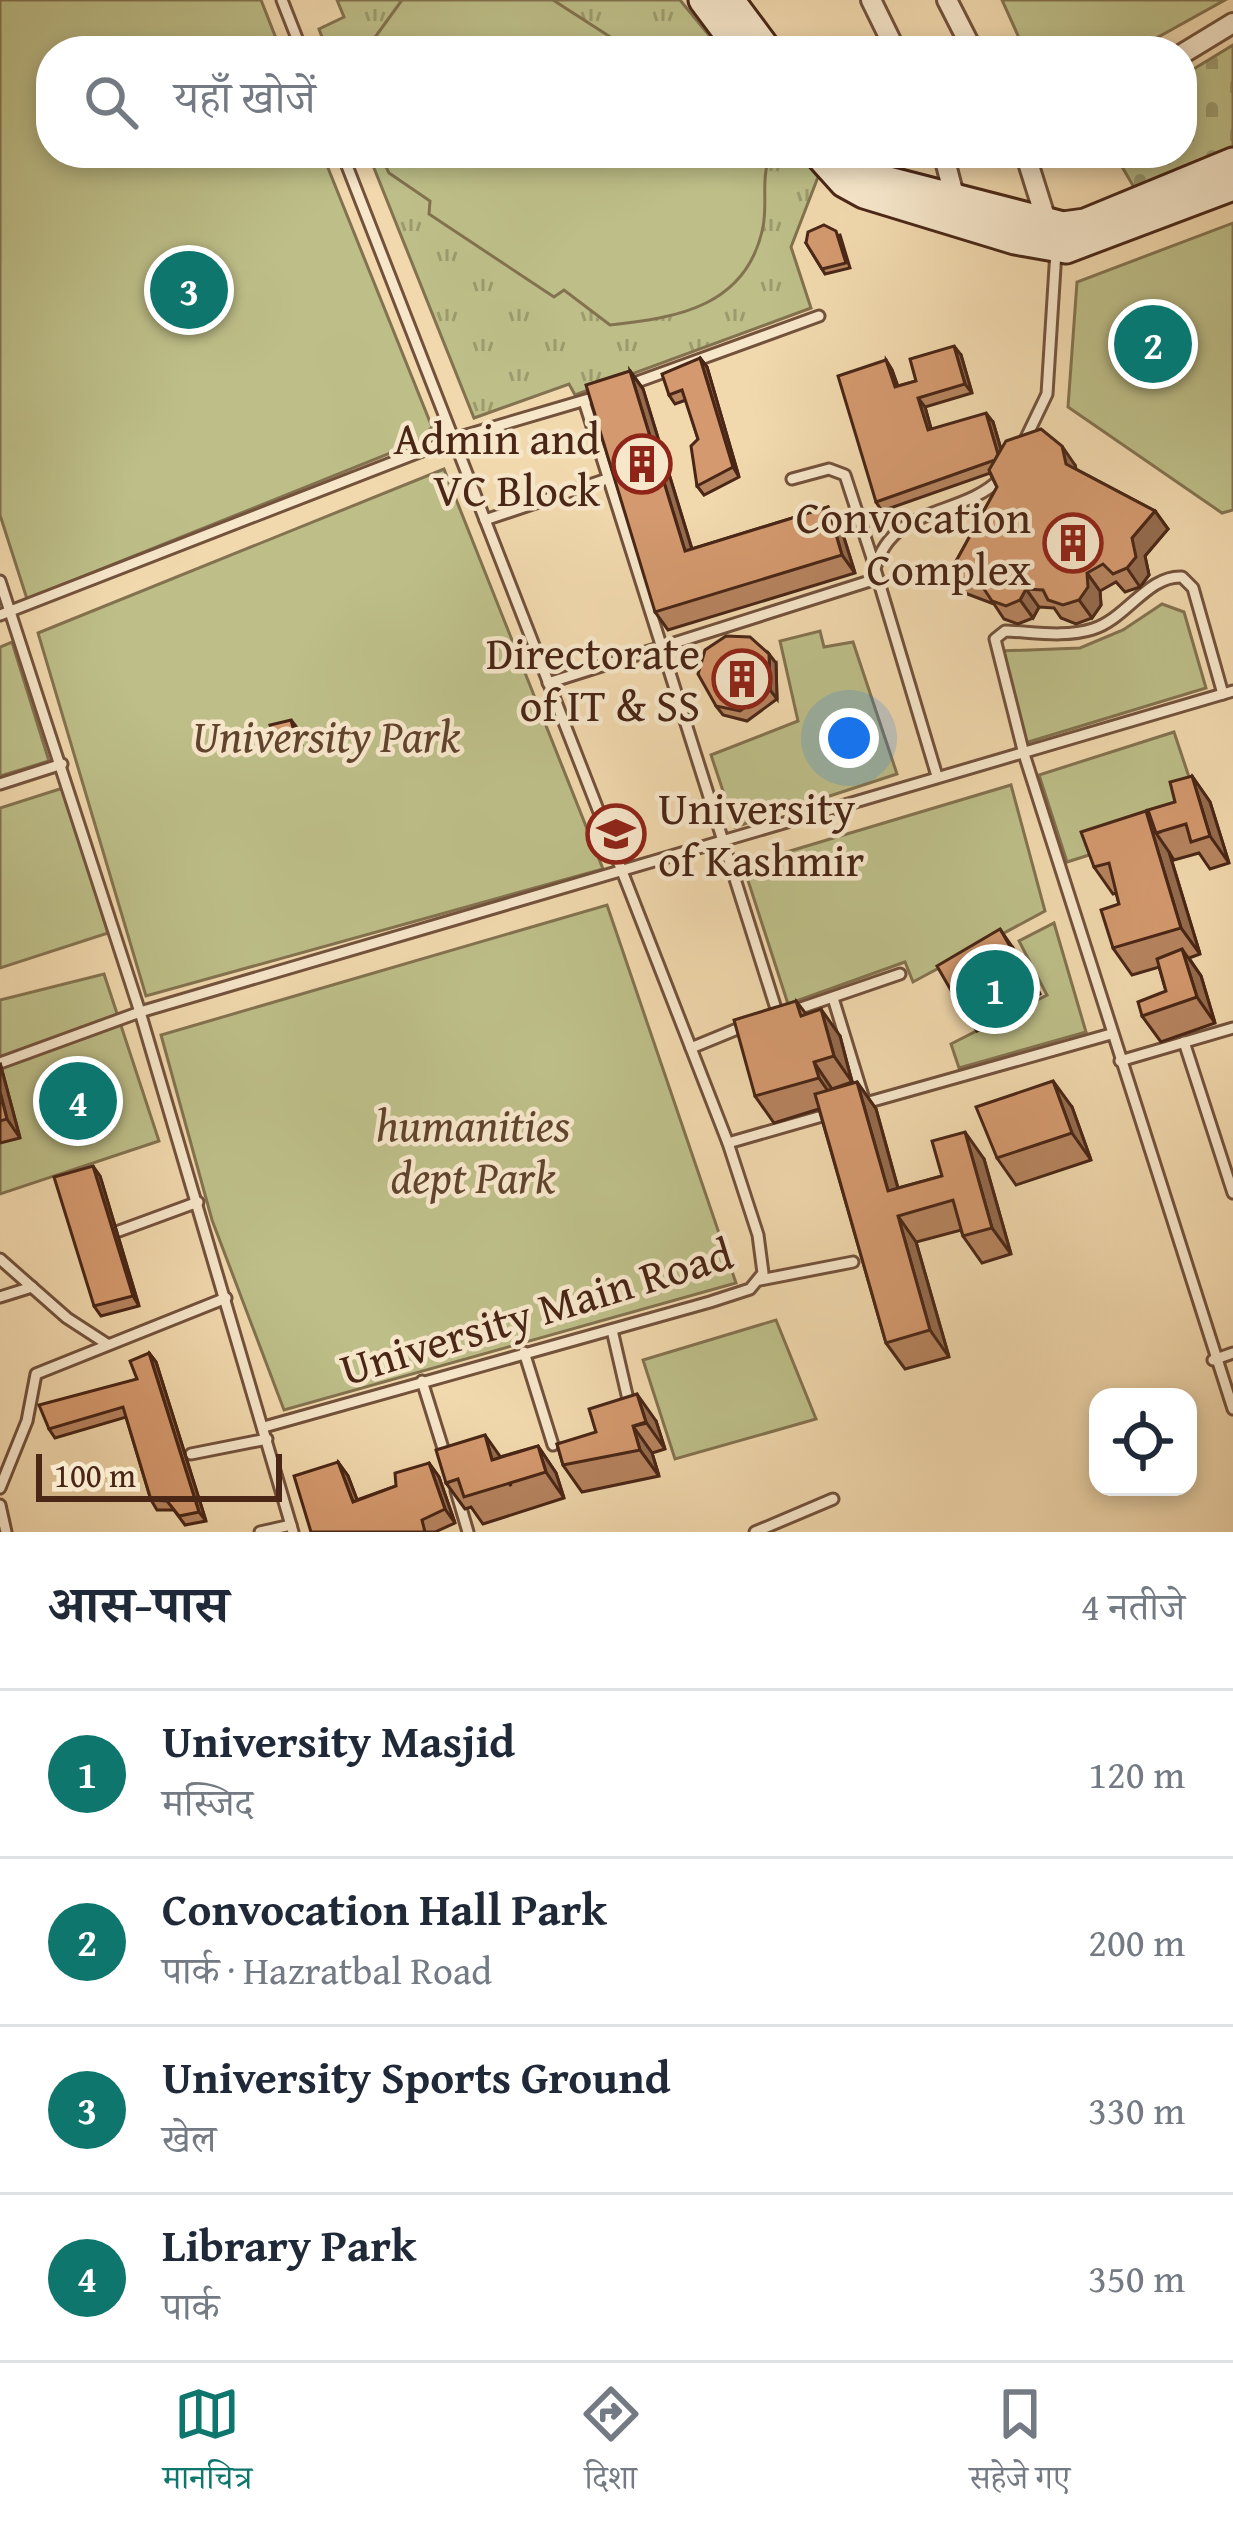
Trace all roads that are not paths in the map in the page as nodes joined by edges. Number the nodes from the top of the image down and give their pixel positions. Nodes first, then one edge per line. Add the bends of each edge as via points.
1 (282, 0) edge
2 (703, 0) edge
3 (730, 0) edge
4 (872, 0) edge
5 (947, 0) edge
6 (1233, 23) edge
7 (296, 36) edge
8 (730, 36) edge
9 (757, 36) edge
10 (889, 36) edge
11 (965, 36) edge
12 (1197, 45) edge
13 (1233, 162) edge
14 (347, 168) edge
15 (830, 168) edge
16 (862, 168) edge
17 (947, 168) edge
18 (1029, 168) edge
19 (1233, 186) edge
20 (955, 200) junction
21 (1050, 240) junction
22 (819, 316) dead end
23 (584, 401) junction
24 (453, 439) junction
25 (1016, 455) edge
26 (1008, 470) edge
27 (610, 478) junction
28 (792, 479) dead end
29 (485, 520) junction
30 (875, 574) junction
31 (0, 581) edge
32 (5, 613) edge
33 (663, 644) junction
34 (548, 683) junction
35 (1228, 692) edge
36 (1024, 754) junction
37 (62, 764) junction
38 (937, 776) junction
39 (0, 784) edge
40 (724, 841) junction
41 (621, 875) junction
42 (900, 974) dead end
43 (833, 998) junction
44 (140, 1012) junction
45 (778, 1015) junction
46 (1233, 1028) edge
47 (1111, 1034) junction
48 (1184, 1042) junction
49 (691, 1048) junction
50 (1120, 1061) junction
51 (0, 1063) edge
52 (865, 1104) junction
53 (728, 1143) junction
54 (1233, 1193) edge
55 (199, 1202) junction
56 (119, 1231) edge
57 (0, 1259) edge
58 (853, 1262) edge
59 (760, 1280) junction
60 (32, 1287) junction
61 (0, 1297) edge
62 (226, 1298) junction
63 (612, 1330) junction
64 (107, 1344) junction
65 (524, 1352) junction
66 (1233, 1353) edge
67 (1213, 1360) junction
68 (422, 1382) junction
69 (1233, 1409) edge
70 (632, 1413) edge
71 (265, 1433) junction
72 (553, 1444) edge
73 (191, 1454) dead end
74 (0, 1489) edge
75 (833, 1499) dead end
76 (0, 1505) edge
77 (292, 1529) edge
78 (6, 1532) edge
79 (260, 1532) edge
80 (468, 1532) edge
81 (755, 1532) edge

1 - 7 lane
2 - 8 main road
3 - 9 main road
4 - 10 street
5 - 11 street
6 - 12 street
13 - 21 main road
14 - 24 lane, University Main Road
15 - 21 main road via 864,194
16 - 20 main road
17 - 20 street
18 - 21 street
19 - 21 main road via 1092,244
20 - 21 main road
21 - 25 lane via 1047,394
22 - 23 lane
23 - 24 lane
23 - 27 lane
24 - 29 lane, University Main Road
24 - 32 lane
26 - 30 lane via 992,488 899,529
27 - 29 lane
27 - 33 lane
28 - 30 lane via 829,469 845,476
29 - 34 lane, University Main Road
30 - 33 lane
30 - 38 lane
31 - 32 lane
32 - 37 lane
33 - 34 lane
33 - 40 lane
34 - 41 lane, University Main Road
35 - 36 lane
35 - 36 lane via 1193,588 1183,577 1168,577 1093,629 997,634 995,657
36 - 38 lane
36 - 47 lane
37 - 39 lane
37 - 44 lane
38 - 40 lane
40 - 41 lane
40 - 45 lane
41 - 44 lane
41 - 49 lane, University Main Road
42 - 43 lane
43 - 45 lane
43 - 52 lane
44 - 51 lane
44 - 55 lane
45 - 49 lane
46 - 48 lane
47 - 50 lane
47 - 52 lane
48 - 50 lane
48 - 54 lane
49 - 53 lane, University Main Road
50 - 67 lane
52 - 53 lane
53 - 59 lane, University Main Road via 762,1250
55 - 56 lane
55 - 62 lane
57 - 60 lane
58 - 59 lane
59 - 63 lane, University Main Road
60 - 61 lane
60 - 64 lane
62 - 64 lane
62 - 71 lane
63 - 65 lane, University Main Road
63 - 70 lane
64 - 74 lane via 36,1374
65 - 68 lane, University Main Road
65 - 72 lane
66 - 67 lane
67 - 69 lane
68 - 71 lane, University Main Road
68 - 80 lane
71 - 73 lane, University Main Road
71 - 77 lane
75 - 81 lane
76 - 78 lane
77 - 79 lane

